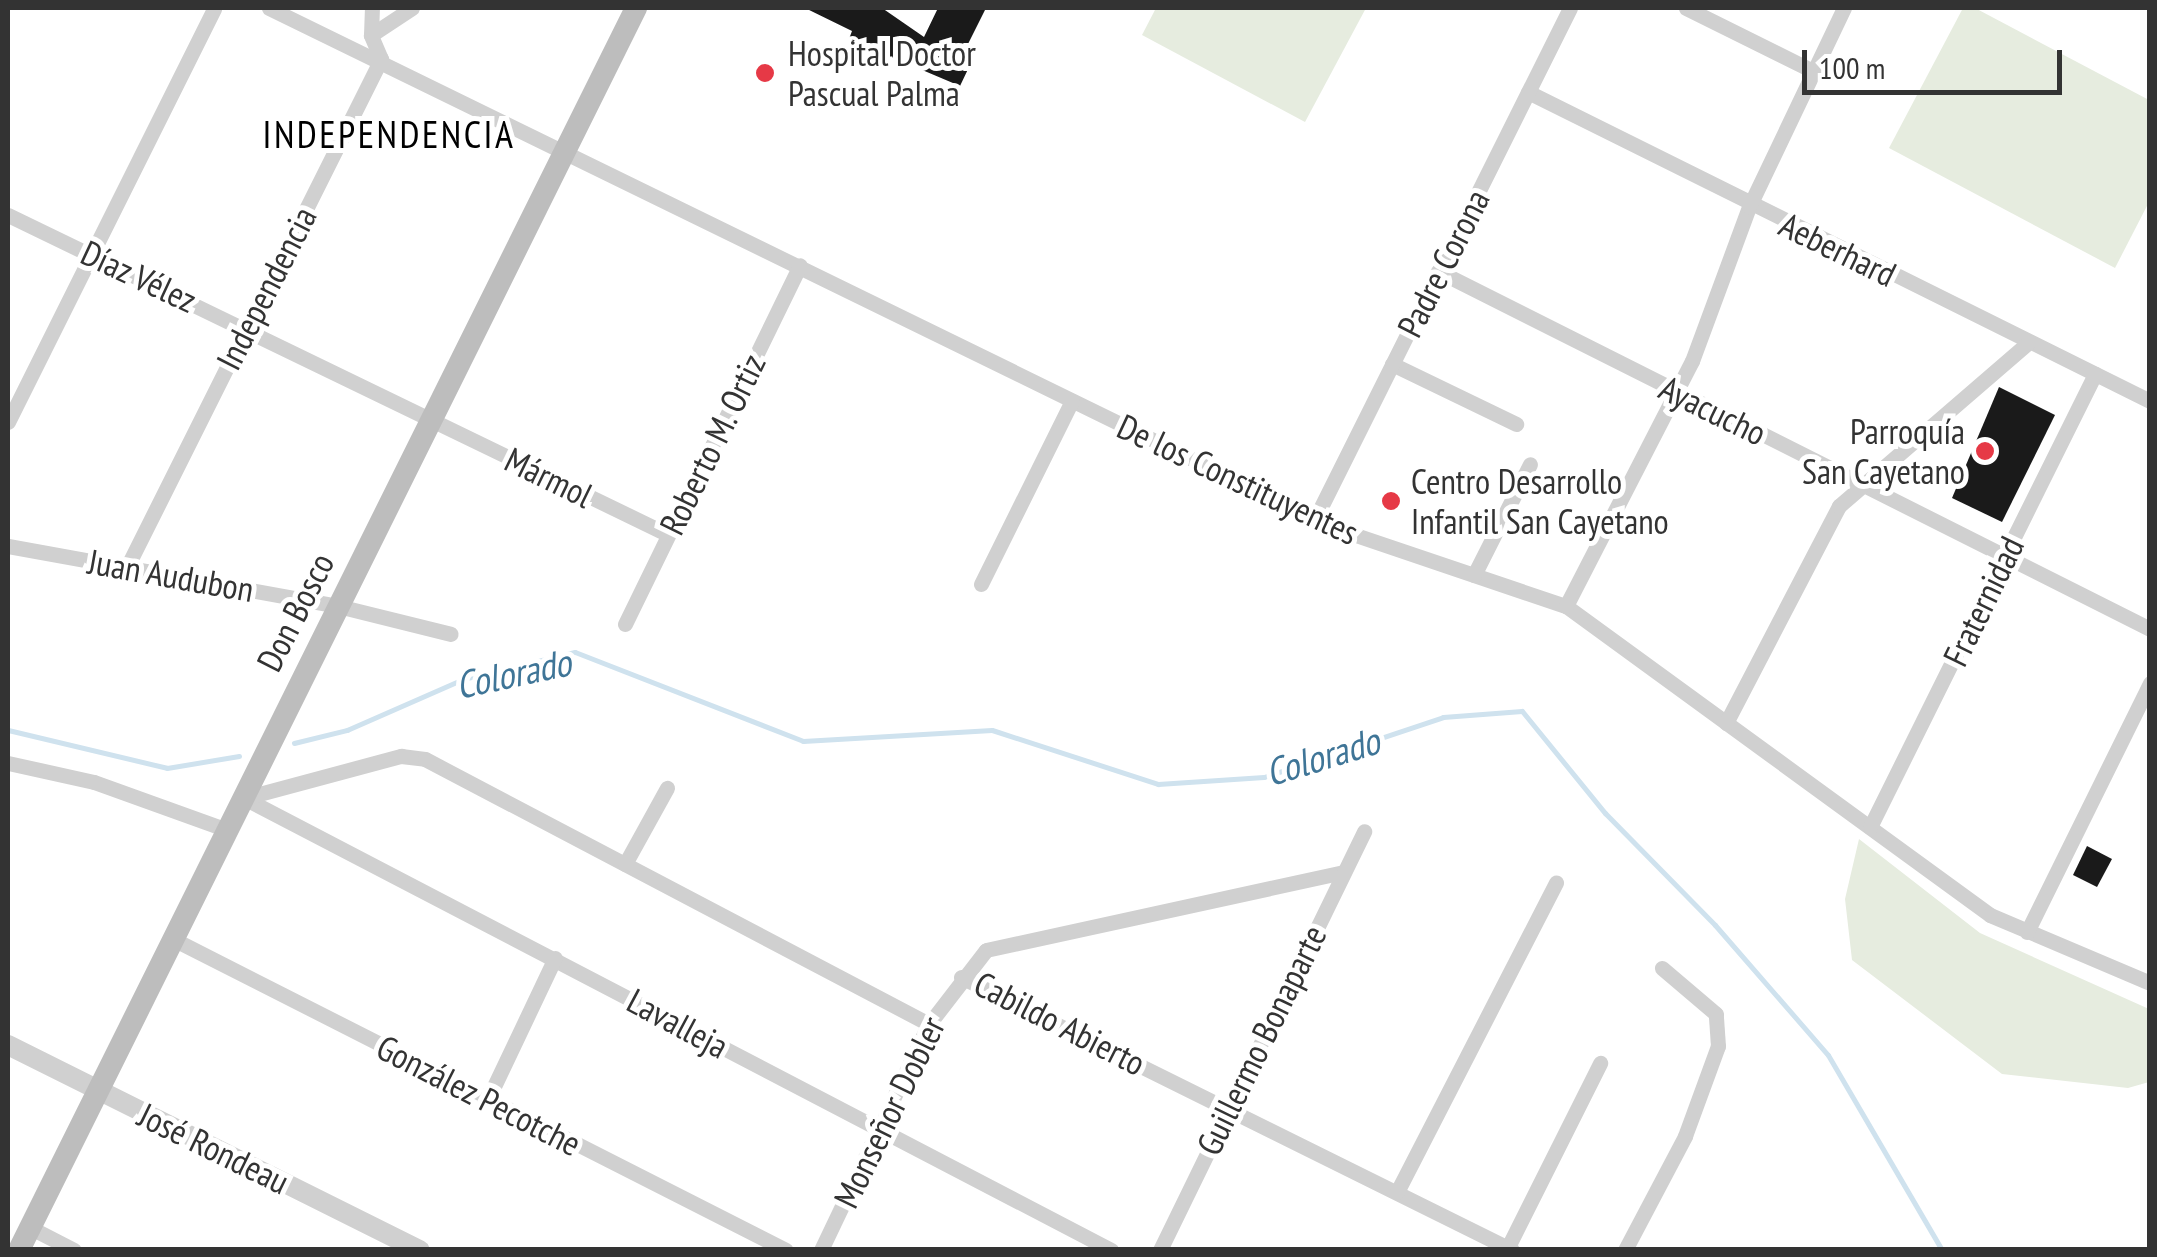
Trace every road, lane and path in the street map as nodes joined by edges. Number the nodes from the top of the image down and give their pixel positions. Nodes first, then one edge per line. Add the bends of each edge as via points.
1 (214, 8) edge
2 (269, 8) edge
3 (372, 8) edge
4 (412, 8) edge
5 (636, 8) edge
6 (1570, 8) edge
7 (1686, 8) edge
8 (1844, 8) edge
9 (371, 35) junction
10 (381, 59) junction
11 (1813, 71) junction
12 (1528, 92) junction
13 (564, 150) junction
14 (1750, 206) junction
15 (8, 215) edge
16 (94, 254) junction
17 (800, 265) junction
18 (1438, 271) junction
19 (246, 327) junction
20 (2029, 342) junction
21 (1392, 364) junction
22 (2094, 374) junction
23 (1676, 392) junction
24 (1072, 401) junction
25 (2150, 401) edge
26 (430, 419) junction
27 (8, 422) edge
28 (1516, 424) dead end
29 (1530, 464) dead end
30 (1862, 481) junction
31 (1316, 519) junction
32 (667, 534) junction
33 (8, 546) edge
34 (2006, 556) junction
35 (128, 566) junction
36 (1474, 575) junction
37 (980, 584) dead end
38 (338, 606) junction
39 (1566, 606) junction
40 (625, 624) dead end
41 (2150, 629) edge
42 (451, 634) dead end
43 (2150, 683) edge
44 (1726, 724) junction
45 (8, 762) edge
46 (667, 788) dead end
47 (244, 798) junction
48 (1870, 827) junction
49 (226, 830) junction
50 (1364, 831) dead end
51 (624, 864) junction
52 (1344, 872) junction
53 (1556, 883) dead end
54 (2026, 932) junction
55 (174, 939) junction
56 (554, 958) junction
57 (1662, 968) dead end
58 (961, 977) junction
59 (2150, 983) edge
60 (929, 1024) junction
61 (8, 1046) edge
62 (1600, 1063) dead end
63 (100, 1091) junction
64 (488, 1099) junction
65 (1226, 1106) junction
66 (878, 1130) junction
67 (1397, 1192) junction
68 (31, 1228) junction
69 (1510, 1248) edge
70 (19, 1250) edge
71 (74, 1250) edge
72 (420, 1250) edge
73 (786, 1250) edge
74 (822, 1250) edge
75 (1112, 1250) edge
76 (1160, 1250) edge
77 (1625, 1250) edge

1 - 16 street
2 - 10 street, De los Constituyentes
3 - 9 street
4 - 9 street
5 - 13 main road, Don Bosco
6 - 12 street, Padre Corona
7 - 11 street
8 - 11 street
9 - 10 street
10 - 13 street, De los Constituyentes
10 - 19 street, Independencia
11 - 14 street
12 - 14 street, Aeberhard
12 - 18 street, Padre Corona
13 - 17 street, De los Constituyentes
13 - 26 main road, Don Bosco
14 - 20 street, Aeberhard
14 - 23 street
15 - 16 street, Díaz Vélez
16 - 19 street, Díaz Vélez
16 - 27 street
17 - 24 street, De los Constituyentes
17 - 32 street, Roberto M. Ortiz
18 - 21 street, Padre Corona
18 - 23 street, Ayacucho
19 - 26 street, Díaz Vélez
19 - 35 street, Independencia
20 - 22 street, Aeberhard
20 - 30 street
21 - 28 street
21 - 31 street, Padre Corona
22 - 25 street, Aeberhard
22 - 34 street, Fraternidad
23 - 30 street, Ayacucho
23 - 39 street
24 - 31 street, De los Constituyentes
24 - 37 street
26 - 32 street, Mármol
26 - 38 main road, Don Bosco
29 - 36 street
30 - 34 street, Ayacucho
30 - 44 street via 1839,506
31 - 36 street, De los Constituyentes
32 - 40 street, Roberto M. Ortiz
33 - 35 street, Juan Audubon
34 - 41 street, Ayacucho
34 - 48 street, Fraternidad
35 - 38 street, Juan Audubon
36 - 39 street, De los Constituyentes
38 - 42 street, Juan Audubon
38 - 47 main road, Don Bosco
39 - 44 street, De los Constituyentes
43 - 54 street
44 - 48 street, De los Constituyentes
45 - 49 street via 94,782
46 - 51 street
47 - 49 main road, Don Bosco
47 - 51 street, Cabildo Abierto via 401,756 424,758
47 - 56 street, Lavalleja
48 - 54 street, De los Constituyentes via 1990,915
49 - 55 main road, Don Bosco
50 - 52 street, Guillermo Bonaparte
51 - 60 street, Cabildo Abierto
52 - 58 street, Cabildo Abierto via 986,950
52 - 65 street, Guillermo Bonaparte
53 - 67 street
54 - 59 street, De los Constituyentes
55 - 63 main road, Don Bosco
55 - 64 street, González Pecotche
56 - 64 street
56 - 66 street, Lavalleja
57 - 77 street via 1716,1014 1718,1046 1685,1136
58 - 60 street, Monseñor Dobler
58 - 65 street, Cabildo Abierto
60 - 66 street, Monseñor Dobler
61 - 63 street, José Rondeau
62 - 69 street
63 - 68 main road, Don Bosco
63 - 72 street, José Rondeau
64 - 73 street, González Pecotche
65 - 67 street, Cabildo Abierto
65 - 76 street, Guillermo Bonaparte
66 - 74 street, Monseñor Dobler
66 - 75 street, Lavalleja
67 - 69 street, Cabildo Abierto
68 - 70 main road, Don Bosco
68 - 71 street

